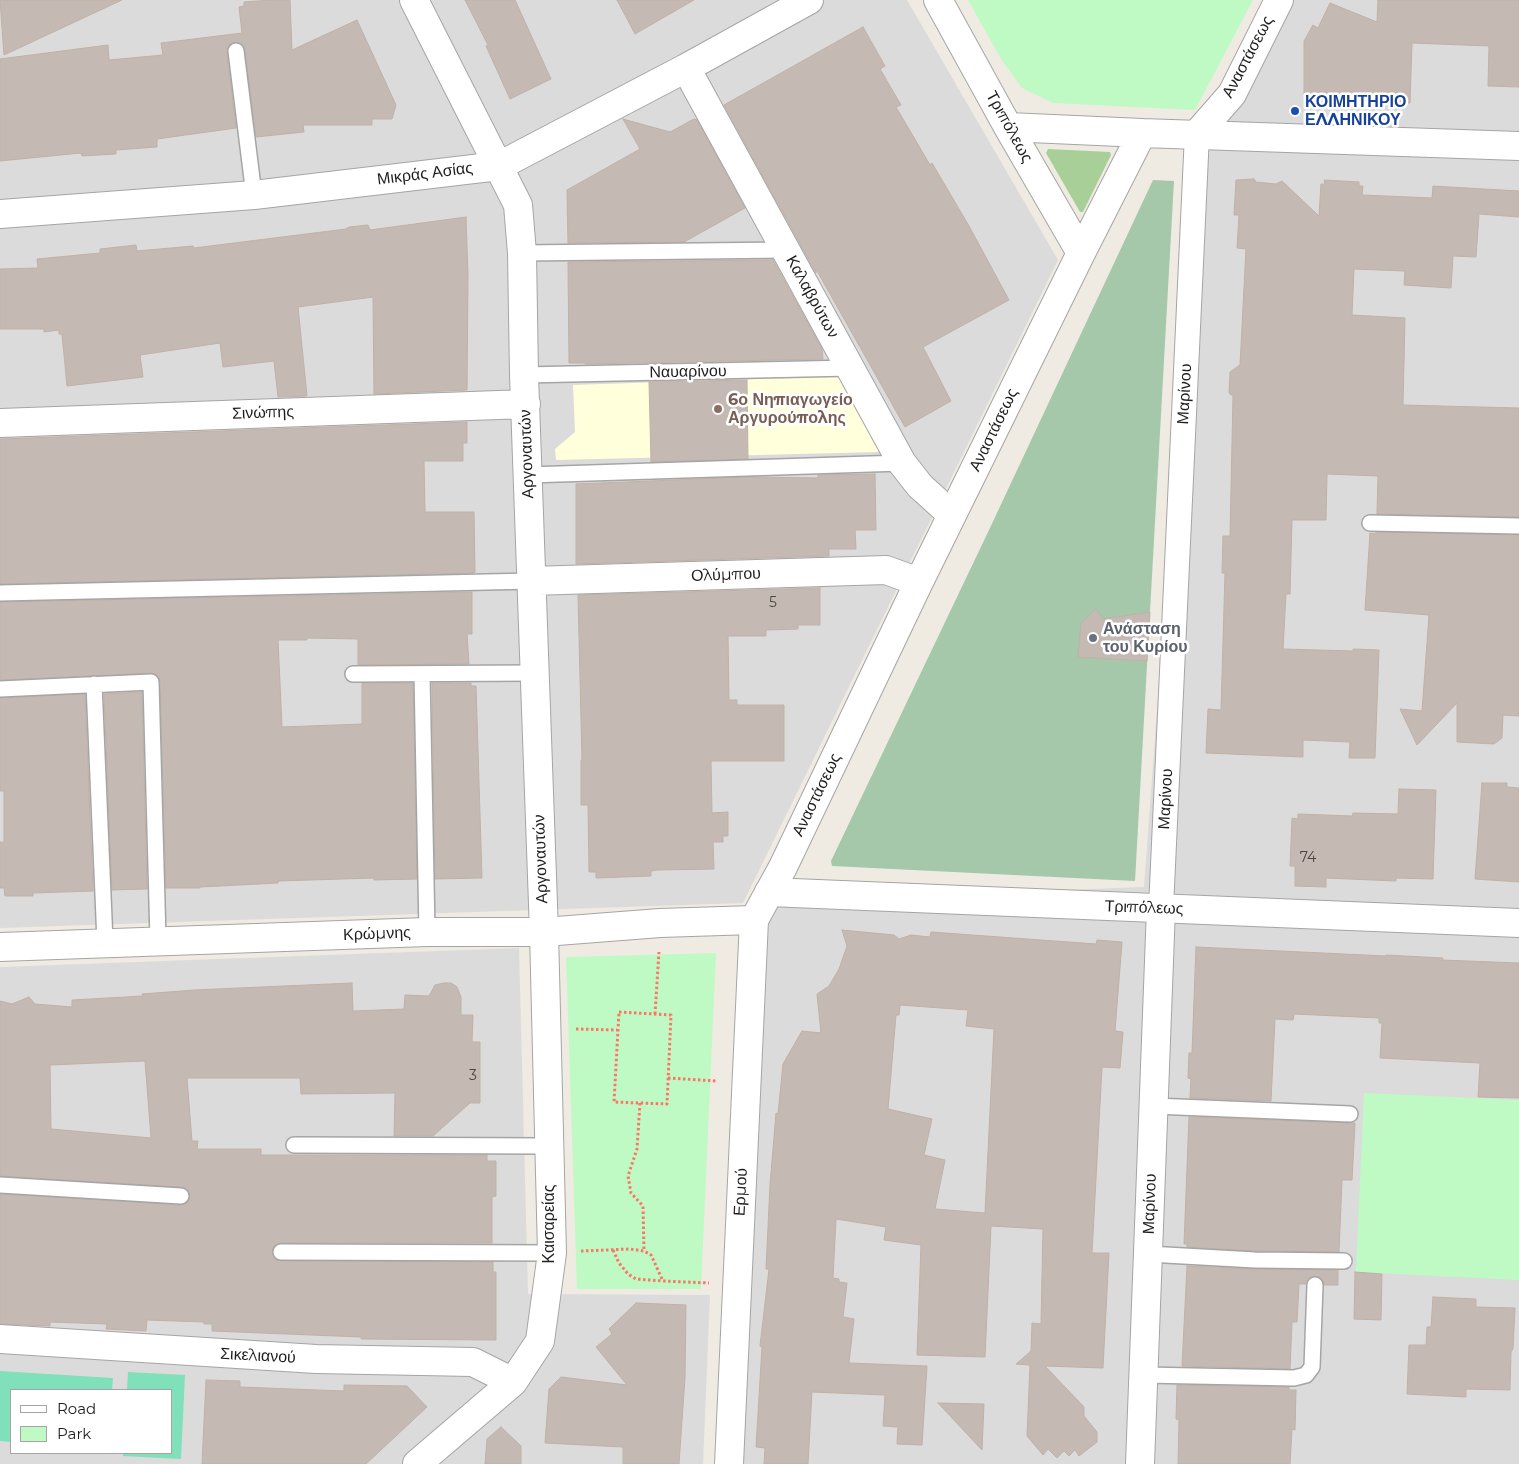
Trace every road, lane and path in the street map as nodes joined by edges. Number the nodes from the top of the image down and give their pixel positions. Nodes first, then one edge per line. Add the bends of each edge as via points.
1 (414, 0) edge
2 (809, 0) edge
3 (938, 0) edge
4 (1278, 0) edge
5 (236, 51) dead end
6 (686, 68) junction
7 (1008, 127) junction
8 (1142, 133) junction
9 (1197, 134) junction
10 (1519, 146) edge
11 (499, 166) junction
12 (254, 195) junction
13 (0, 214) edge
14 (787, 250) junction
15 (1081, 253) junction
16 (522, 254) junction
17 (852, 368) junction
18 (524, 375) junction
19 (526, 404) junction
20 (0, 423) edge
21 (902, 463) junction
22 (528, 475) junction
23 (952, 515) junction
24 (1370, 523) dead end
25 (1519, 526) edge
26 (531, 581) junction
27 (919, 582) junction
28 (0, 593) edge
29 (534, 673) junction
30 (353, 674) dead end
31 (422, 674) junction
32 (94, 684) junction
33 (0, 689) edge
34 (769, 892) junction
35 (1161, 908) junction
36 (754, 920) junction
37 (660, 924) junction
38 (1519, 924) edge
39 (427, 932) junction
40 (544, 932) junction
41 (158, 940) junction
42 (105, 942) junction
43 (0, 947) edge
44 (656, 1014) junction
45 (546, 1029) junction
46 (617, 1030) junction
47 (668, 1078) junction
48 (746, 1083) junction
49 (640, 1103) junction
50 (1154, 1106) junction
51 (1350, 1114) dead end
52 (294, 1145) dead end
53 (548, 1146) junction
54 (0, 1185) edge
55 (182, 1196) dead end
56 (613, 1250) junction
57 (644, 1251) junction
58 (281, 1252) dead end
59 (552, 1253) junction
60 (1148, 1254) junction
61 (1344, 1260) dead end
62 (663, 1281) junction
63 (737, 1284) junction
64 (1315, 1285) dead end
65 (0, 1339) edge
66 (1144, 1375) junction
67 (513, 1382) junction
68 (418, 1464) edge
69 (729, 1464) edge
70 (1140, 1464) edge

1 - 11 street, Αργοναυτών
2 - 6 street, Μικράς Ασίας
3 - 7 street, Τριπόλεως
4 - 9 street, Αναστάσεως via 1232,94
5 - 12 lane
6 - 11 street, Μικράς Ασίας
6 - 14 street, Καλαβρύτων
7 - 8 street
7 - 15 street, Τριπόλεως
8 - 9 street
8 - 15 street, Αναστάσεως
9 - 10 street
9 - 35 street, Μαρίνου
11 - 12 street, Μικράς Ασίας
11 - 16 street, Αργοναυτών via 518,206
12 - 13 street, Μικράς Ασίας
14 - 16 lane
14 - 17 street, Καλαβρύτων
15 - 23 street, Αναστάσεως
16 - 18 street, Αργοναυτών
17 - 18 lane, Ναυαρίνου
17 - 21 street, Καλαβρύτων
18 - 19 street, Αργοναυτών
19 - 20 street, Σινώπης
19 - 22 street, Αργοναυτών
21 - 22 lane
21 - 23 street, Καλαβρύτων via 920,486
22 - 26 street, Αργοναυτών
23 - 27 street, Αναστάσεως
24 - 25 lane
26 - 27 street, Ολύμπου via 886,570
26 - 28 lane
26 - 29 street, Αργοναυτών
27 - 34 street, Αναστάσεως
29 - 31 lane
29 - 40 street, Αργοναυτών
30 - 31 lane
31 - 39 lane
32 - 33 lane
32 - 41 lane via 151,682
32 - 42 lane
34 - 35 street, Τριπόλεως
34 - 36 street, Αναστάσεως
35 - 38 street, Τριπόλεως
35 - 50 street, Μαρίνου
36 - 37 street, Κρώμνης
36 - 48 street, Ερμού
37 - 40 street, Κρώμνης
37 - 44 path
39 - 40 street, Κρώμνης
39 - 41 street, Κρώμνης
40 - 45 street, Καισαρείας
41 - 42 street, Κρώμνης
42 - 43 street, Κρώμνης
44 - 46 path via 619,1012
44 - 47 path via 671,1015
45 - 46 path
45 - 53 street, Καισαρείας
46 - 49 path via 614,1102
47 - 48 path
47 - 49 path via 667,1104
48 - 63 street, Ερμού
49 - 57 path via 637,1148 628,1176 631,1193 643,1206
50 - 51 lane
50 - 60 street, Μαρίνου
52 - 53 lane
53 - 59 street, Καισαρείας
54 - 55 lane
56 - 57 path
56 - 59 path
56 - 62 path via 619,1263 636,1279
57 - 62 path via 651,1255
58 - 59 lane
59 - 67 street, Καισαρείας via 540,1341
60 - 61 lane via 1255,1260
60 - 66 street, Μαρίνου
62 - 63 path
63 - 69 street, Ερμού
64 - 66 lane via 1312,1367 1306,1375 1294,1378
65 - 67 street, Σικελιανού via 316,1359 473,1362
66 - 70 street, Μαρίνου
67 - 68 street, Καισαρείας

